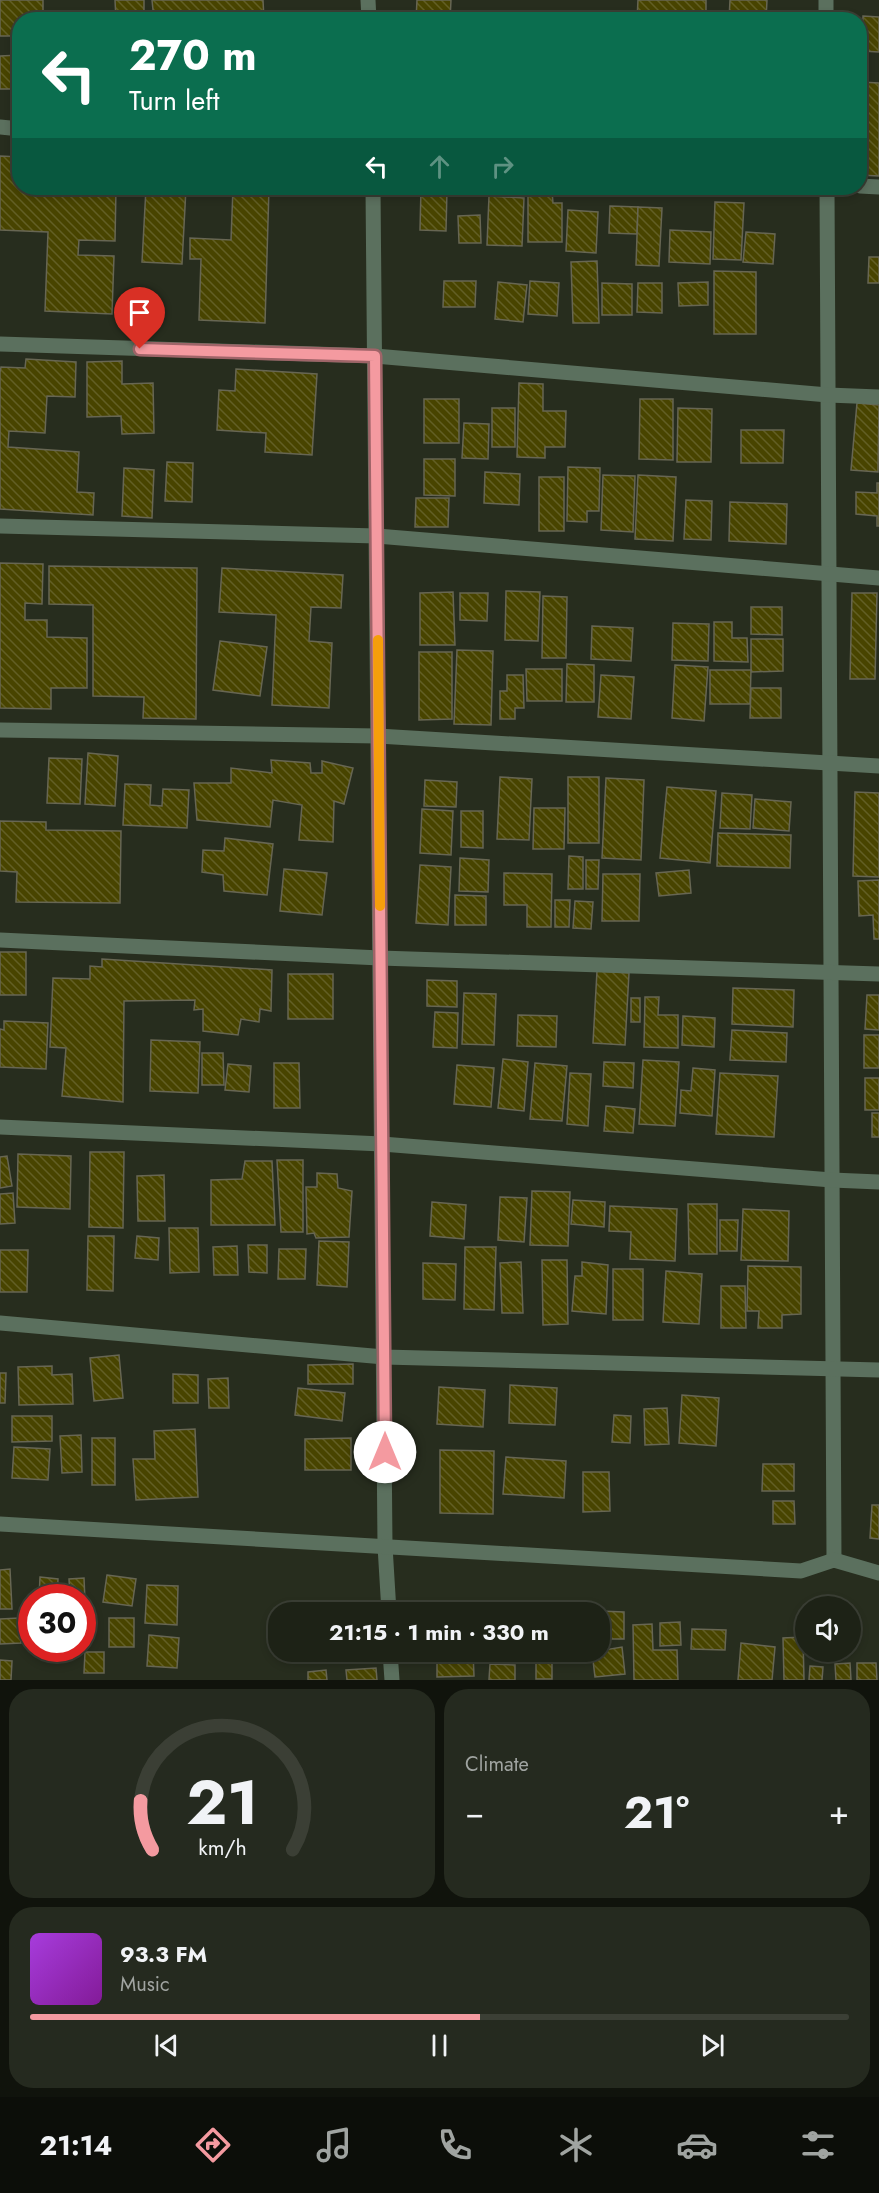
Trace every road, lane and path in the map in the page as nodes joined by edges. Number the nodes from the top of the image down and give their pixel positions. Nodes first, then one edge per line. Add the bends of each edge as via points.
1 (373, 195) edge
2 (827, 195) edge
3 (0, 344) edge
4 (375, 356) junction
5 (828, 395) junction
6 (879, 397) edge
7 (0, 526) edge
8 (376, 536) junction
9 (829, 575) junction
10 (879, 578) edge
11 (0, 730) edge
12 (378, 736) junction
13 (830, 763) junction
14 (879, 766) edge
15 (0, 940) edge
16 (380, 958) junction
17 (831, 972) junction
18 (879, 974) edge
19 (0, 1127) edge
20 (382, 1144) junction
21 (832, 1179) junction
22 (879, 1182) edge
23 (0, 1323) edge
24 (384, 1357) junction
25 (833, 1370) junction
26 (879, 1370) edge
27 (0, 1524) edge
28 (386, 1546) junction
29 (834, 1560) junction
30 (879, 1574) edge
31 (389, 1602) edge
32 (391, 1662) edge
33 (392, 1680) edge

1 - 4 street
2 - 5 street
3 - 4 street
4 - 5 street
4 - 8 street
5 - 6 street
5 - 9 street
7 - 8 street
8 - 9 street
8 - 12 street
9 - 10 street
9 - 13 street
11 - 12 street
12 - 13 street
12 - 16 street
13 - 14 street
13 - 17 street
15 - 16 street
16 - 17 street
16 - 20 street
17 - 18 street
17 - 21 street
19 - 20 street
20 - 21 street
20 - 24 street
21 - 22 street
21 - 25 street
23 - 24 street
24 - 25 street
24 - 28 street
25 - 26 street
25 - 29 street
27 - 28 street
28 - 29 street via 801,1571
28 - 31 street
29 - 30 street
32 - 33 street

